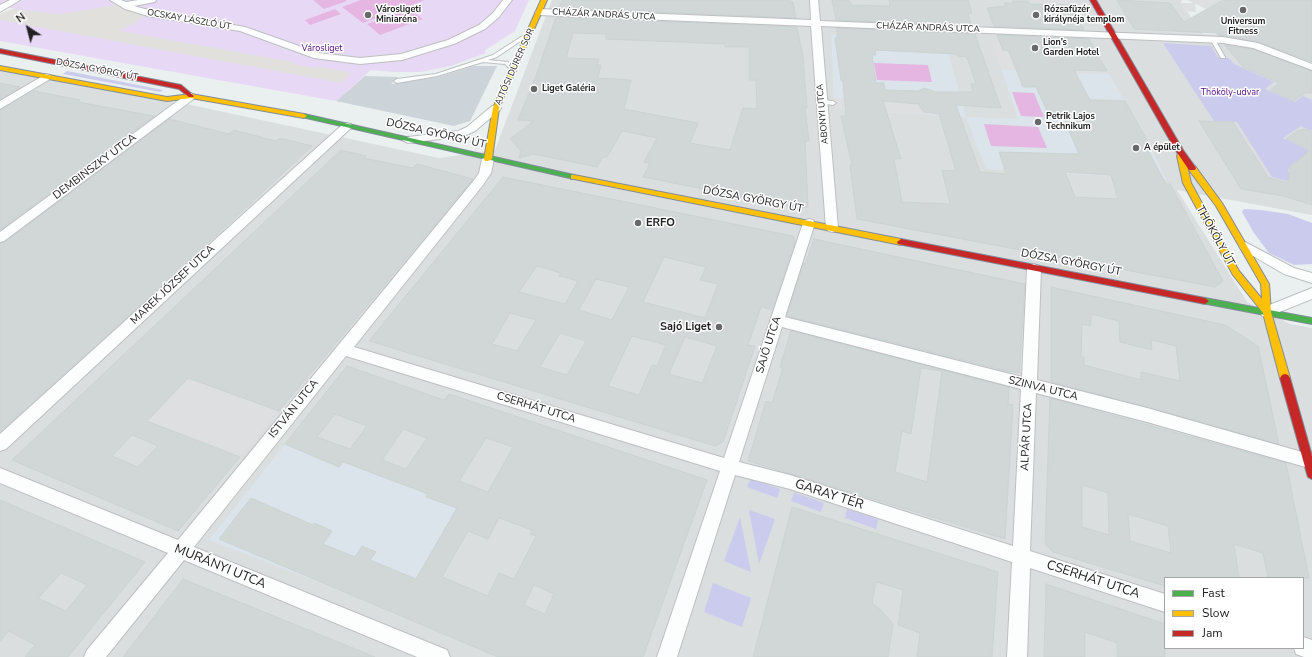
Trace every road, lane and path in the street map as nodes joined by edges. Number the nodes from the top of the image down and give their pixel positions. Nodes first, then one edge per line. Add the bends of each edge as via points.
1 (16, 0) edge
2 (152, 0) edge
3 (508, 0) edge
4 (544, 0) edge
5 (814, 0) edge
6 (1093, 0) edge
7 (118, 4) edge
8 (0, 9) edge
9 (539, 12) junction
10 (816, 24) junction
11 (528, 35) junction
12 (1113, 36) junction
13 (1218, 38) junction
14 (0, 51) edge
15 (1223, 57) dead end
16 (483, 60) junction
17 (1312, 67) edge
18 (0, 68) edge
19 (514, 70) junction
20 (46, 77) junction
21 (397, 82) dead end
22 (191, 96) junction
23 (0, 106) edge
24 (496, 108) junction
25 (347, 126) junction
26 (408, 140) junction
27 (1180, 151) junction
28 (488, 159) junction
29 (809, 223) junction
30 (832, 228) junction
31 (0, 238) edge
32 (1245, 246) junction
33 (1034, 269) junction
34 (1312, 278) edge
35 (1312, 293) edge
36 (1267, 312) junction
37 (777, 320) junction
38 (1312, 321) edge
39 (342, 349) junction
40 (1029, 386) junction
41 (0, 444) edge
42 (1310, 467) edge
43 (730, 468) junction
44 (0, 475) edge
45 (179, 550) junction
46 (1021, 556) junction
47 (1164, 603) edge
48 (94, 657) edge
49 (440, 657) edge
50 (667, 657) edge
51 (1017, 657) edge

1 - 8 street
2 - 7 street
3 - 7 street, OCSKAY LÁSZLÓ ÚT via 482,27 451,42 402,57 360,61 317,56 242,29 160,16
4 - 9 main road, AJTÓSI DÜRER SOR
5 - 10 street, ABONYI UTCA
6 - 12 main road, THÖKÖLY ÚT
9 - 10 street, CHÁZÁR ANDRÁS UTCA
9 - 11 main road, AJTÓSI DÜRER SOR
10 - 12 street, CHÁZÁR ANDRÁS UTCA
10 - 30 street, ABONYI UTCA via 828,102
11 - 16 lane via 495,56
11 - 19 main road, AJTÓSI DÜRER SOR
12 - 13 street, CHÁZÁR ANDRÁS UTCA
12 - 27 main road, THÖKÖLY ÚT
13 - 15 lane
13 - 17 street, CHÁZÁR ANDRÁS UTCA via 1255,45
14 - 22 main road, DÓZSA GYÖRGY ÚT via 181,87
16 - 19 lane via 506,63
16 - 21 lane via 437,74
18 - 20 main road, DÓZSA GYÖRGY ÚT
19 - 24 main road, AJTÓSI DÜRER SOR
20 - 22 main road, DÓZSA GYÖRGY ÚT via 167,99
20 - 23 street
22 - 25 main road, DÓZSA GYÖRGY ÚT
22 - 31 street, DEMBINSZKY UTCA
24 - 26 street via 471,129 460,134
24 - 28 main road, AJTÓSI DÜRER SOR
25 - 26 main road, DÓZSA GYÖRGY ÚT
25 - 41 street, MAREK JÓZSEF UTCA
26 - 28 main road, DÓZSA GYÖRGY ÚT
27 - 32 main road, THÖKÖLY ÚT via 1206,185
27 - 36 main road, THÖKÖLY ÚT via 1190,190 1236,273
28 - 29 main road, DÓZSA GYÖRGY ÚT
28 - 39 street, ISTVÁN UTCA via 482,178
29 - 30 main road, DÓZSA GYÖRGY ÚT
29 - 37 street, SAJÓ UTCA
30 - 33 main road, DÓZSA GYÖRGY ÚT
32 - 34 street, THÖKÖLY ÚT via 1290,272
32 - 36 main road, THÖKÖLY ÚT via 1265,284
33 - 36 main road, DÓZSA GYÖRGY ÚT
33 - 40 street, ALPÁR UTCA
35 - 36 street
36 - 38 main road, DÓZSA GYÖRGY ÚT
36 - 42 main road, THÖKÖLY ÚT
37 - 40 street, SZINVA UTCA
37 - 43 street, SAJÓ UTCA
39 - 43 street, CSERHÁT UTCA
39 - 45 street, ISTVÁN UTCA
40 - 42 street, SZINVA UTCA via 1147,415
40 - 46 street, ALPÁR UTCA
43 - 46 street, GARAY TÉR via 790,482
43 - 50 street
44 - 45 street, MURÁNYI UTCA
45 - 48 street, ISTVÁN UTCA
45 - 49 street, MURÁNYI UTCA
46 - 47 street, CSERHÁT UTCA
46 - 51 street

